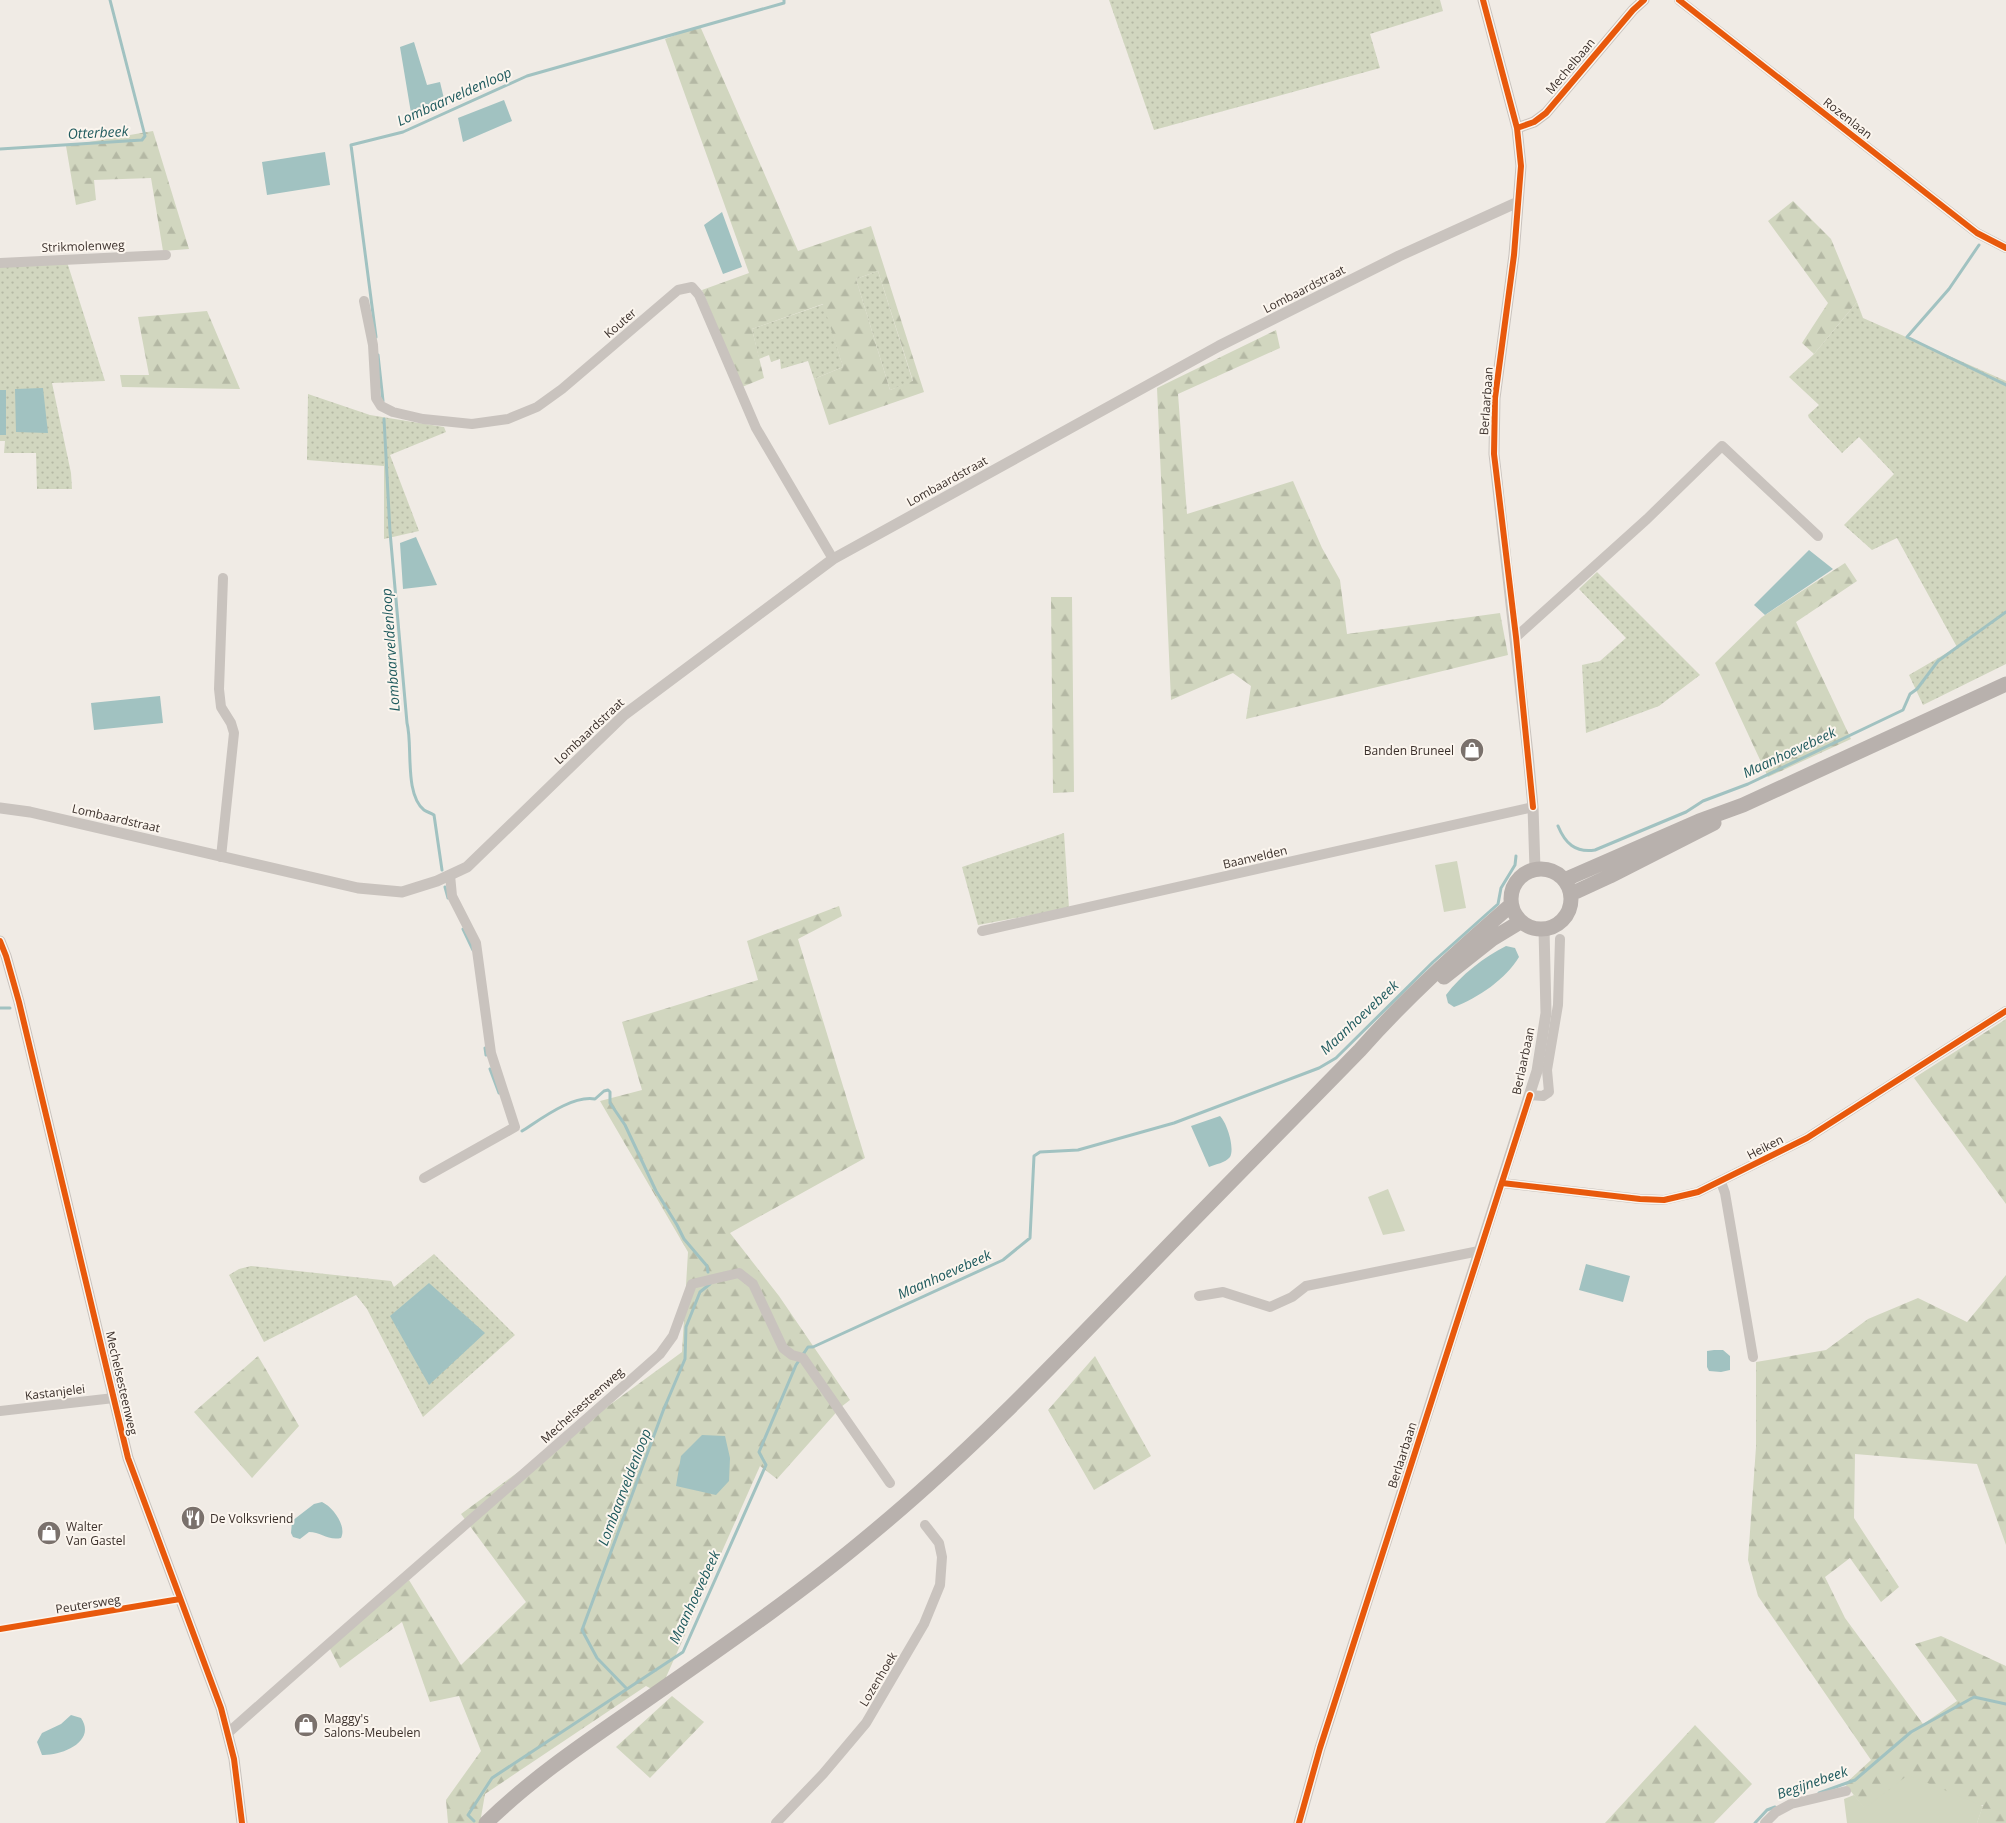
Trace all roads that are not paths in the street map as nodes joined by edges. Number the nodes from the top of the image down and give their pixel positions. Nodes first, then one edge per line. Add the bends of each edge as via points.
1 (1483, 0) edge
2 (1644, 0) edge
3 (1679, 0) edge
4 (1635, 5) edge
5 (1517, 128) junction
6 (1518, 202) junction
7 (2006, 248) edge
8 (166, 255) dead end
9 (0, 262) edge
10 (364, 301) dead end
11 (1818, 536) dead end
12 (833, 559) junction
13 (223, 578) dead end
14 (1516, 637) junction
15 (2006, 684) edge
16 (1743, 805) junction
17 (1533, 807) junction
18 (1, 809) edge
19 (221, 857) junction
20 (1535, 869) junction
21 (450, 875) junction
22 (1564, 880) junction
23 (1571, 894) junction
24 (1511, 904) junction
25 (1520, 922) junction
26 (1544, 930) junction
27 (982, 931) dead end
28 (1560, 938) dead end
29 (0, 941) edge
30 (2006, 1010) edge
31 (1360, 1050) junction
32 (1530, 1095) junction
33 (424, 1178) dead end
34 (1721, 1182) junction
35 (1502, 1183) junction
36 (1479, 1251) junction
37 (1199, 1296) dead end
38 (1753, 1357) dead end
39 (114, 1398) junction
40 (0, 1411) edge
41 (890, 1483) dead end
42 (925, 1525) dead end
43 (228, 1733) junction
44 (1846, 1791) dead end
45 (242, 1823) edge
46 (486, 1823) edge
47 (776, 1823) edge
48 (1299, 1823) edge
49 (1765, 1823) edge

1 - 5 street, Berlaarbaan
2 - 4 street, Mechelbaan
3 - 7 street, Rozenlaan via 1977,233
4 - 5 street, Mechelbaan via 1546,113
5 - 6 street, Berlaarbaan
6 - 12 street, Lombaardstraat via 1399,256 1219,346
6 - 14 street, Berlaarbaan via 1495,398 1494,454
8 - 9 street, Strikmolenweg
10 - 12 street, Kouter via 373,345 376,398 381,406 423,418 472,424 508,419 537,408 678,290 692,287 699,295 756,428
11 - 14 street via 1722,446 1648,519
12 - 21 street, Lombaardstraat via 624,715 467,867
13 - 19 street via 219,689 221,706 234,733
14 - 17 street, Berlaarbaan
15 - 16 main road
16 - 22 main road via 1698,821
16 - 23 main road via 1701,831
17 - 20 street, Berlaarbaan
17 - 27 street, Baanvelden
18 - 19 street, Lombaardstraat via 30,812
19 - 21 street, Lombaardstraat via 358,888 402,892
20 - 22 main road via 1551,870
20 - 24 main road via 1516,882
21 - 33 street via 452,896 476,943 491,1053 515,1127
22 - 23 main road
23 - 26 main road via 1564,919
24 - 25 main road
24 - 31 main road via 1387,1020
25 - 26 main road via 1533,929
25 - 31 main road via 1492,939 1443,978
26 - 32 street, Berlaarbaan via 1546,1013
28 - 32 street via 1558,1005 1548,1070 1549,1092 1543,1096
29 - 39 street, Mechelsesteenweg via 19,1002
30 - 34 street, Heiken via 1807,1138
31 - 46 main road via 1007,1410 934,1480 816,1578 565,1757
32 - 35 street, Berlaarbaan
34 - 35 street, Heiken via 1698,1192 1664,1200
34 - 38 street
35 - 36 street, Berlaarbaan
36 - 37 street via 1306,1286 1270,1308 1222,1292
36 - 48 street, Berlaarbaan
39 - 40 street, Kastanjelei
39 - 43 street, Mechelsesteenweg via 128,1458
41 - 43 street, Mechelsesteenweg via 803,1358 783,1348 753,1284 739,1273 692,1284 674,1336 660,1354
42 - 47 street, Lozenhoek via 939,1543 942,1557 940,1585 924,1624 866,1723
43 - 45 street, Mechelsesteenweg
44 - 49 street via 1790,1804

